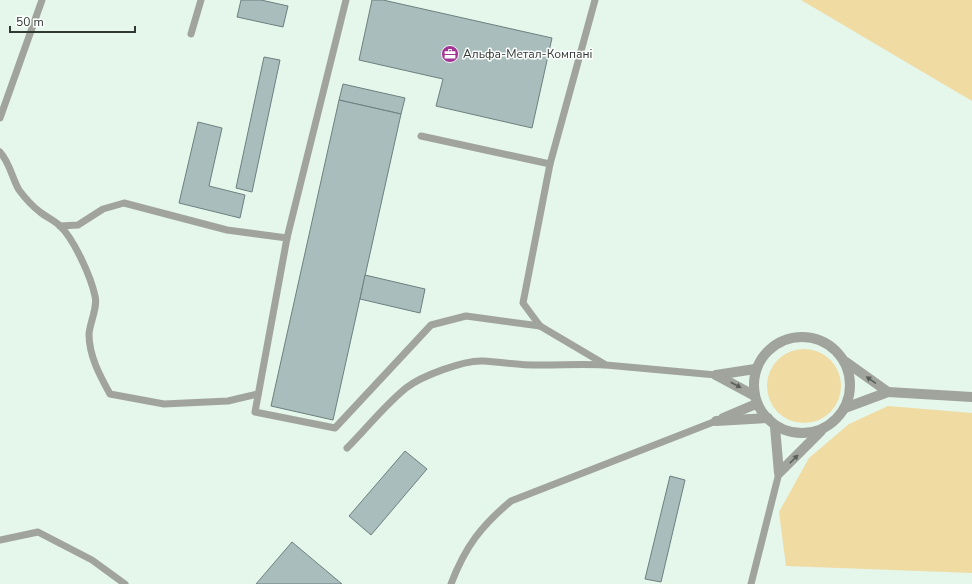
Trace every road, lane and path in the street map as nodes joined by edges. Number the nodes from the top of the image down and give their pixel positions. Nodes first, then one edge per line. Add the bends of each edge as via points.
1 (42, 0) edge
2 (201, 0) edge
3 (346, 0) edge
4 (595, 0) edge
5 (191, 34) dead end
6 (0, 118) edge
7 (421, 136) dead end
8 (0, 152) edge
9 (550, 164) junction
10 (60, 226) junction
11 (287, 238) junction
12 (540, 326) junction
13 (846, 362) junction
14 (606, 365) junction
15 (755, 369) junction
16 (716, 375) junction
17 (888, 392) junction
18 (258, 394) junction
19 (972, 397) edge
20 (756, 400) junction
21 (845, 408) junction
22 (768, 418) junction
23 (716, 421) junction
24 (776, 427) junction
25 (821, 431) junction
26 (347, 448) dead end
27 (779, 473) junction
28 (0, 540) edge
29 (126, 584) edge
30 (451, 584) edge
31 (751, 584) edge

1 - 6 lane
2 - 5 lane
3 - 11 lane
4 - 9 lane
7 - 9 lane
8 - 10 lane via 28,202
9 - 12 lane via 523,302
10 - 11 lane via 78,224 103,209 124,203 227,230
10 - 18 lane via 71,238 88,272 96,298 89,335 92,356 110,394 164,404 228,401
11 - 18 lane
12 - 14 lane
12 - 18 lane via 466,316 431,325 335,428 255,412
13 - 15 street via 828,343 800,336 775,343
17 -> 13 street
13 - 21 street via 851,388
14 - 16 lane
14 - 26 lane via 543,366 481,361 455,366 426,376 406,388
15 - 16 street
15 - 20 street
16 -> 20 street
17 - 19 street
17 - 21 street
20 - 22 street
20 - 23 street
21 - 25 street via 836,420
22 - 23 street
22 - 24 street
23 - 30 lane via 512,500 488,520 469,546
24 - 25 street via 800,435
24 - 27 street
27 -> 25 street
27 - 31 lane
28 - 29 lane via 38,532 92,560

